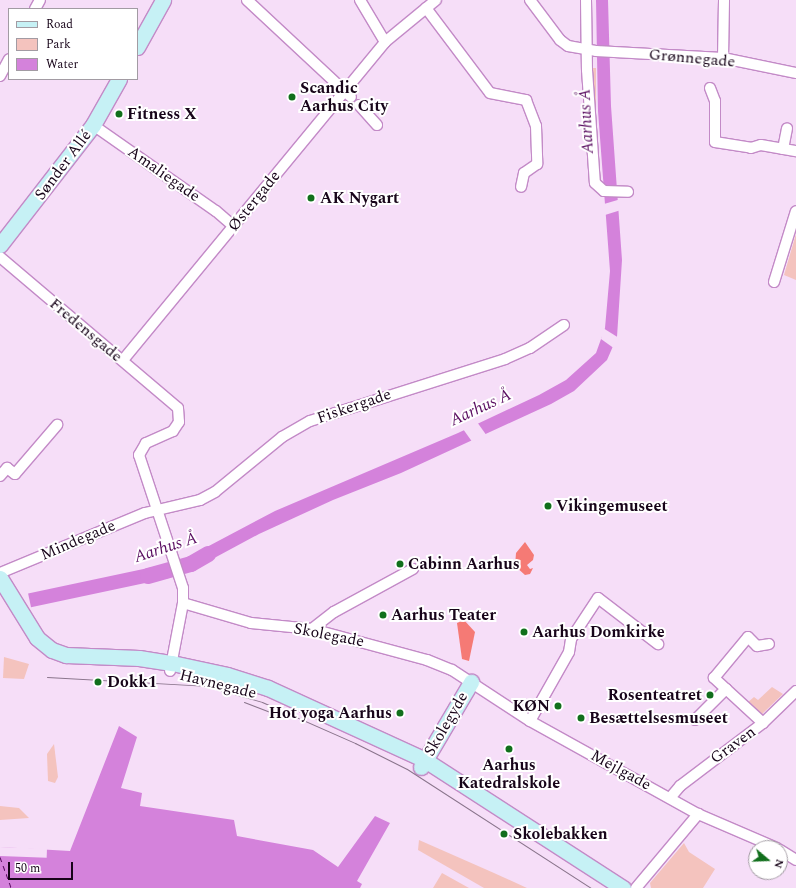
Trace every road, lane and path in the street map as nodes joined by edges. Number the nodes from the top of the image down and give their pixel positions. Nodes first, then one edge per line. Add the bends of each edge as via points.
1 (163, 0) edge
2 (247, 0) edge
3 (360, 0) edge
4 (436, 0) edge
5 (530, 0) edge
6 (586, 0) edge
7 (724, 0) edge
8 (426, 8) junction
9 (385, 42) junction
10 (138, 45) edge
11 (590, 51) junction
12 (723, 58) junction
13 (8, 61) edge
14 (796, 72) edge
15 (0, 76) edge
16 (118, 80) edge
17 (710, 88) dead end
18 (348, 94) junction
19 (359, 105) dead end
20 (377, 124) dead end
21 (93, 125) junction
22 (787, 128) dead end
23 (783, 149) junction
24 (796, 151) edge
25 (521, 188) dead end
26 (624, 192) dead end
27 (796, 211) edge
28 (233, 226) junction
29 (0, 246) edge
30 (0, 257) edge
31 (774, 282) dead end
32 (564, 325) dead end
33 (123, 360) junction
34 (57, 425) dead end
35 (0, 476) edge
36 (157, 509) junction
37 (413, 569) dead end
38 (0, 572) edge
39 (0, 578) edge
40 (0, 596) edge
41 (183, 603) junction
42 (22, 621) junction
43 (312, 629) junction
44 (658, 644) dead end
45 (769, 644) dead end
46 (171, 667) junction
47 (471, 682) junction
48 (726, 689) junction
49 (796, 691) edge
50 (695, 720) dead end
51 (530, 721) junction
52 (763, 723) junction
53 (423, 764) junction
54 (670, 798) junction
55 (698, 814) junction
56 (758, 840) edge
57 (608, 888) edge
58 (623, 888) edge
59 (636, 888) edge

1 - 10 street
2 - 18 street
3 - 9 street
4 - 8 street, Østergade
5 - 11 street, Grønnegade via 562,42
6 - 11 street
7 - 12 street
8 - 9 street, Østergade
8 - 25 street via 490,93 526,100 536,126 537,164 524,173
9 - 18 street, Østergade
11 - 12 street, Grønnegade
11 - 26 street via 595,178 597,186 604,191
12 - 14 street, Grønnegade
13 - 15 street
16 - 21 street, Sønder Allé
17 - 23 street via 715,101 715,142 751,148 761,145
18 - 28 street, Østergade
19 - 20 street
21 - 28 street, Amaliegade via 216,210
21 - 29 street, Sønder Allé
22 - 23 street
23 - 24 street
27 - 31 street
28 - 33 street, Østergade
30 - 33 street, Fredensgade
32 - 36 street, Fiskergade via 530,348 505,359 310,421 282,437 208,497
33 - 36 street, Fredensgade via 173,402 180,416 170,434 146,443 139,455
34 - 35 street via 15,474 7,468
36 - 38 street, Mindegade
36 - 41 street via 181,578
37 - 43 street via 334,612
39 - 42 street
40 - 42 street
41 - 43 street, Skolegade via 251,623
41 - 46 street
42 - 46 street, Havnegade via 44,645 61,654 139,658
43 - 47 street, Skolegade via 411,654 444,667
44 - 51 street via 598,598 571,639 569,652
45 - 48 street via 757,646 748,637 714,678
46 - 53 street, Havnegade via 265,696
47 - 51 street, Mejlgade
47 - 53 street, Skolegyde
48 - 50 street
48 - 52 street
49 - 52 street, Graven
51 - 54 street, Mejlgade
52 - 54 street, Graven via 680,786
53 - 57 street
53 - 58 street
54 - 55 street, Mejlgade
55 - 56 street, Mejlgade
55 - 59 street

